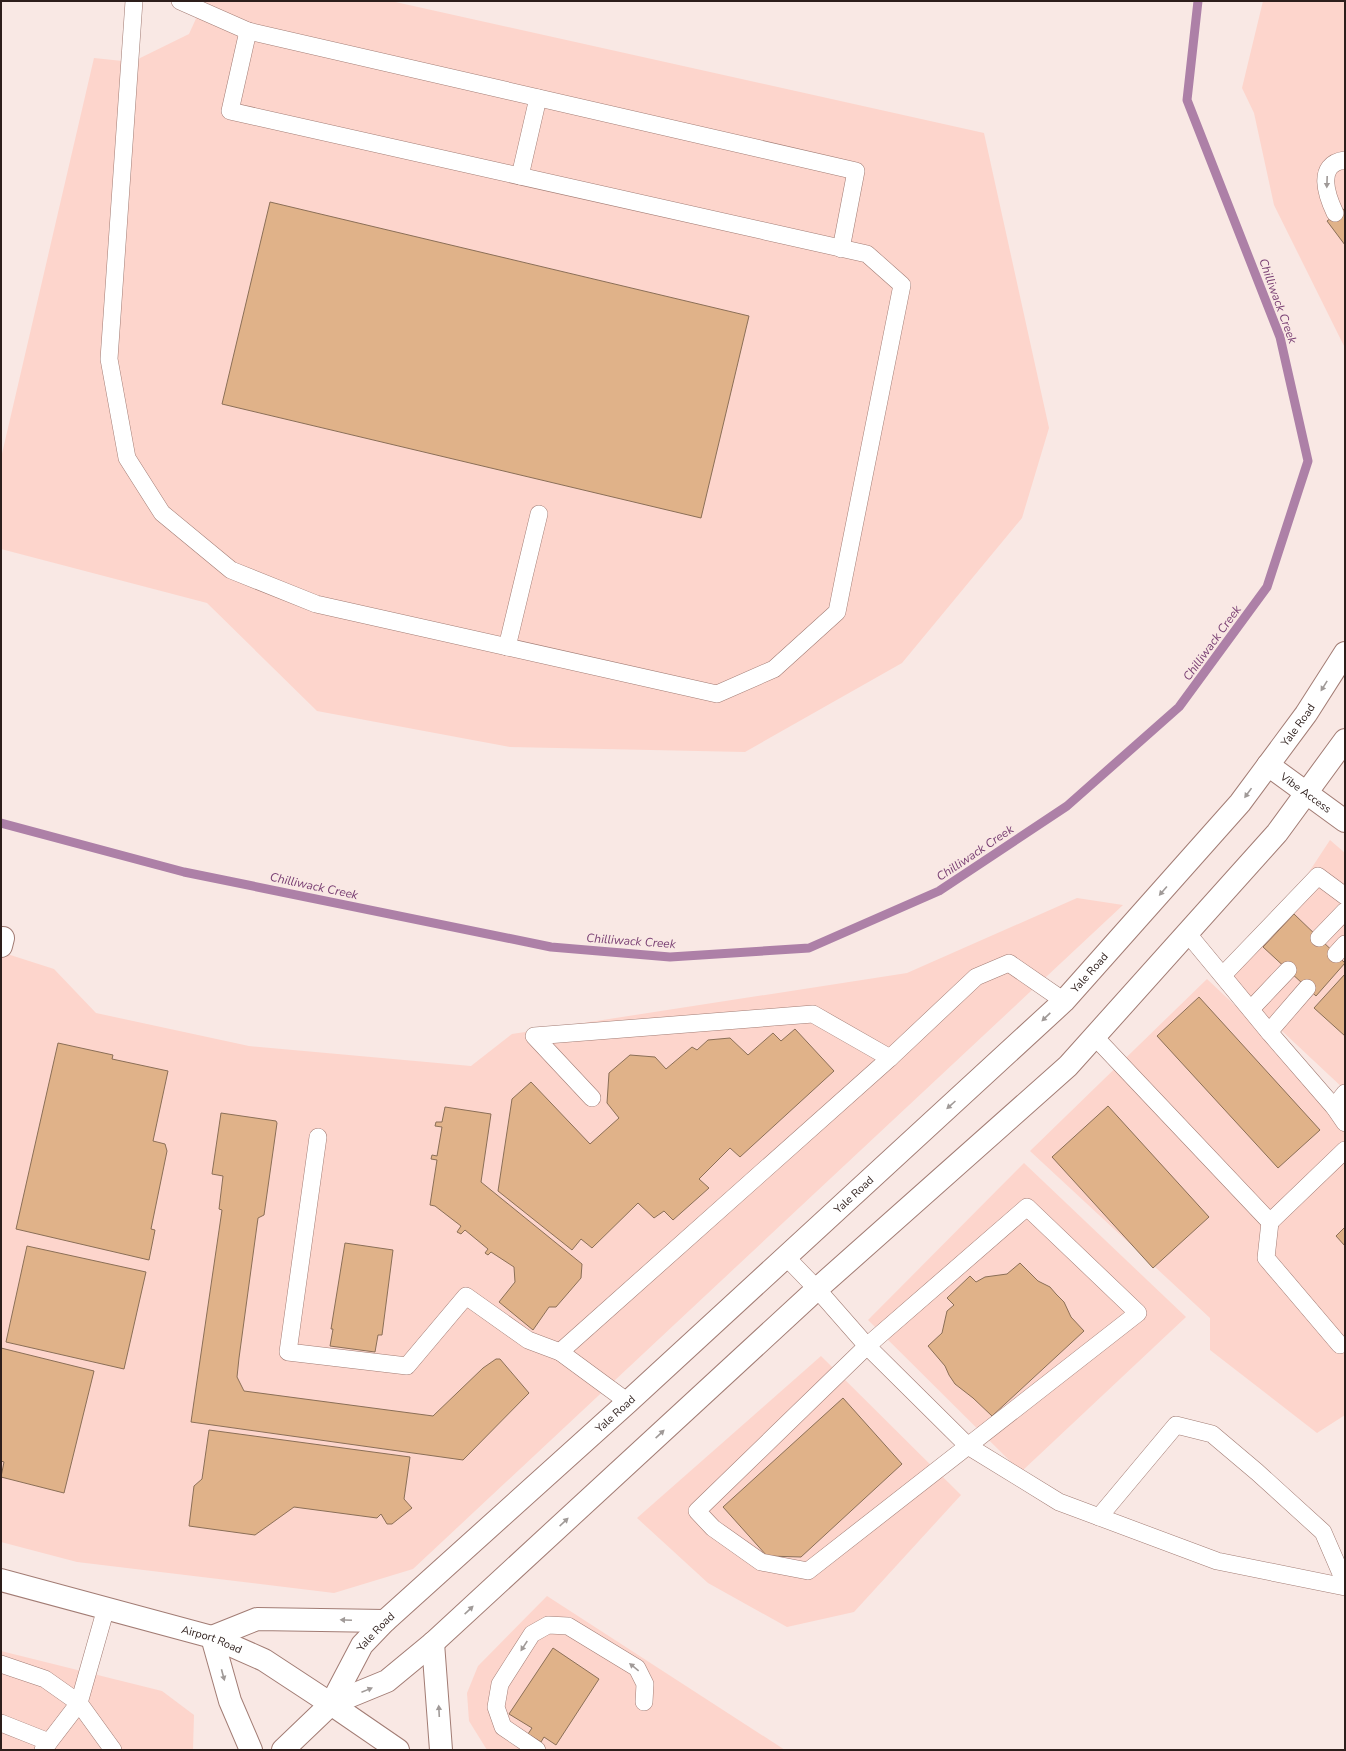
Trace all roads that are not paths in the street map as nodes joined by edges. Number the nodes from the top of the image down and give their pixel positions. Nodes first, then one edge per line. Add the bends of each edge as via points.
1 (134, 1) edge
2 (180, 1) edge
3 (248, 31) junction
4 (538, 98) junction
5 (1345, 160) edge
6 (520, 176) junction
7 (1335, 213) dead end
8 (841, 249) junction
9 (539, 514) dead end
10 (508, 647) junction
11 (1345, 653) edge
12 (1345, 740) edge
13 (1268, 765) junction
14 (1306, 792) junction
15 (1345, 821) edge
16 (1345, 896) edge
17 (1345, 911) edge
18 (1188, 934) junction
19 (1319, 938) dead end
20 (1288, 970) dead end
21 (1223, 975) junction
22 (1307, 988) dead end
23 (1064, 1001) junction
24 (1251, 1009) junction
25 (1269, 1032) junction
26 (1094, 1036) junction
27 (890, 1058) junction
28 (1345, 1093) edge
29 (592, 1098) dead end
30 (1334, 1107) junction
31 (1345, 1123) edge
32 (318, 1137) dead end
33 (1345, 1150) edge
34 (1270, 1222) junction
35 (786, 1257) junction
36 (817, 1289) junction
37 (1340, 1345) dead end
38 (867, 1346) junction
39 (560, 1352) junction
40 (628, 1402) junction
41 (968, 1446) junction
42 (1099, 1517) junction
43 (1, 1580) edge
44 (1345, 1583) edge
45 (1345, 1587) edge
46 (106, 1608) junction
47 (384, 1621) junction
48 (212, 1637) junction
49 (433, 1643) junction
50 (1, 1664) edge
51 (644, 1702) dead end
52 (79, 1703) junction
53 (331, 1704) junction
54 (1, 1723) edge
55 (46, 1746) edge
56 (113, 1750) edge
57 (250, 1750) edge
58 (283, 1750) edge
59 (398, 1750) edge
60 (441, 1750) edge
61 (537, 1750) edge

1 - 10 lane via 109,360 127,458 162,513 231,570 316,604
2 - 3 lane
3 - 4 lane
3 - 6 lane via 230,111
4 - 6 lane
4 - 8 lane via 856,171
5 -> 7 lane via 1338,161 1328,170 1325,182
6 - 8 lane
8 - 10 lane via 867,254 902,285 837,612 774,668 717,694
9 - 10 lane
11 -> 13 main road, Yale Road via 1306,714
12 - 14 main road, Yale Road
13 - 14 main road, Vibe Access
13 -> 23 main road, Yale Road via 1235,809
14 - 15 main road, Vibe Access
14 - 18 main road, Yale Road via 1277,833
16 - 21 lane via 1318,876
17 - 19 lane
18 - 21 lane
18 - 26 main road, Yale Road
20 - 24 lane
21 - 24 lane
22 - 25 lane
23 - 27 lane via 1009,963 976,977
23 -> 35 main road, Yale Road
24 - 25 lane
25 - 30 lane
26 - 34 lane
26 - 36 main road, Yale Road via 1068,1066
27 - 29 lane via 813,1014 534,1036
27 - 39 lane
28 - 30 lane
30 - 31 lane
32 - 39 lane via 288,1352 407,1366 466,1296 528,1340
33 - 34 lane
34 - 37 lane via 1266,1258
35 - 36 lane
35 - 40 main road, Yale Road
36 - 38 lane
49 -> 36 main road, Yale Road
38 - 41 lane
38 - 41 lane via 697,1511 713,1528 761,1562 808,1571
38 - 41 lane via 1027,1207 1138,1312
39 - 40 lane
40 - 47 main road, Yale Road
41 - 42 lane via 1059,1502
42 - 44 lane via 1176,1425 1212,1434 1323,1532
42 - 45 lane via 1217,1561
43 - 46 main road, Airport Road
46 - 48 main road, Airport Road
46 - 52 lane
47 -> 48 main road via 257,1620
47 - 53 main road, Yale Road via 362,1645
48 - 53 main road, Airport Road via 264,1660
48 -> 57 main road via 230,1701
53 -> 49 main road, Yale Road via 387,1681
60 -> 49 main road
50 - 52 lane via 45,1679
51 -> 61 lane via 645,1684 637,1668 568,1626 548,1625 532,1634 500,1684 496,1706 503,1727
52 - 55 lane
52 - 56 lane
53 - 58 main road, Yale Road
53 - 59 main road, Airport Road
54 - 55 lane

